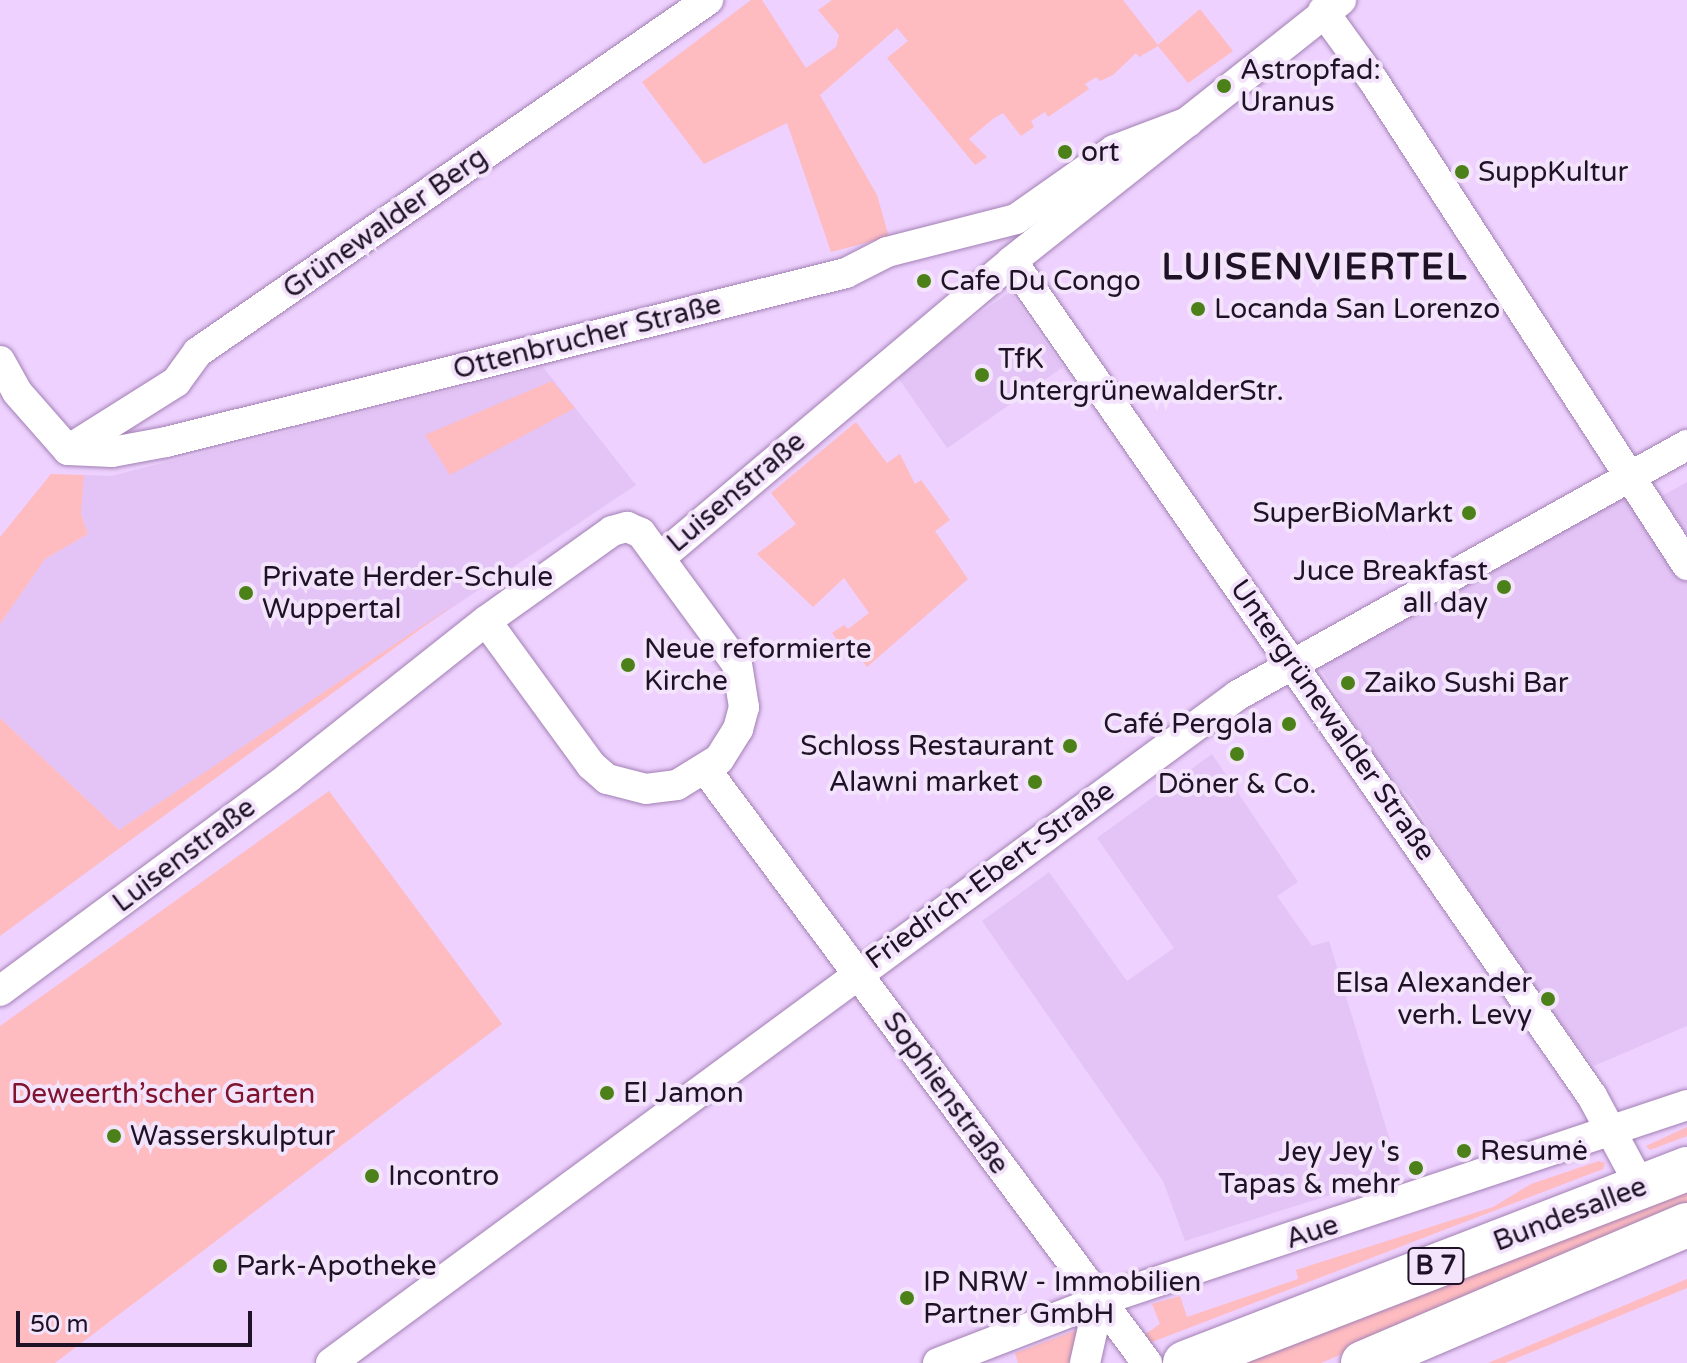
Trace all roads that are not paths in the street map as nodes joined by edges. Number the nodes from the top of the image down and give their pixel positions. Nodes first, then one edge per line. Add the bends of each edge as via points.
1 (708, 0) edge
2 (1332, 6) edge
3 (1188, 122) junction
4 (1012, 261) junction
5 (0, 361) edge
6 (1687, 445) edge
7 (68, 450) junction
8 (1628, 478) junction
9 (662, 556) junction
10 (1687, 565) edge
11 (486, 621) junction
12 (1296, 665) junction
13 (706, 770) junction
14 (857, 972) junction
15 (0, 991) edge
16 (1687, 1105) edge
17 (1612, 1134) junction
18 (1687, 1169) edge
19 (1641, 1187) junction
20 (1687, 1225) edge
21 (1099, 1301) junction
22 (331, 1363) edge
23 (938, 1363) edge
24 (1085, 1363) edge
25 (1147, 1363) edge
26 (1185, 1363) edge
27 (1363, 1363) edge

1 - 7 street, Grünewalder Berg via 198,352 176,382
2 - 3 street, Luisenstraße
2 - 8 street via 1373,80
3 - 4 street, Luisenstraße
3 - 7 street, Ottenbrucher Straße via 1114,150 1016,219 887,252 846,273 166,442 112,452
4 - 9 street, Luisenstraße
4 - 12 street, Untergrünewalder Straße
5 - 7 street via 17,392
6 - 8 street, Friedrich-Ebert-Straße
8 - 10 street
8 - 12 street, Friedrich-Ebert-Straße
9 - 11 street, Luisenstraße via 641,533 627,527 612,531
9 - 13 street via 737,664 743,685 738,729 726,751
11 - 13 street via 591,765 607,779 630,787 661,788
11 - 15 street, Luisenstraße via 289,777
12 - 14 street, Friedrich-Ebert-Straße via 1238,695
12 - 17 street, Untergrünewalder Straße via 1592,1096
13 - 14 street, Sophienstraße
14 - 21 street, Sophienstraße
14 - 22 street, Friedrich-Ebert-Straße
16 - 17 street, Aue
17 - 19 street, Untergrünewalder Straße
17 - 21 street, Aue
18 - 19 main road, Bundesallee / B 7
19 - 26 main road, Bundesallee / B 7
20 - 27 main road, Bundesallee / B 7
21 - 23 street, Aue
21 - 24 street
21 - 25 street, Sophienstraße

